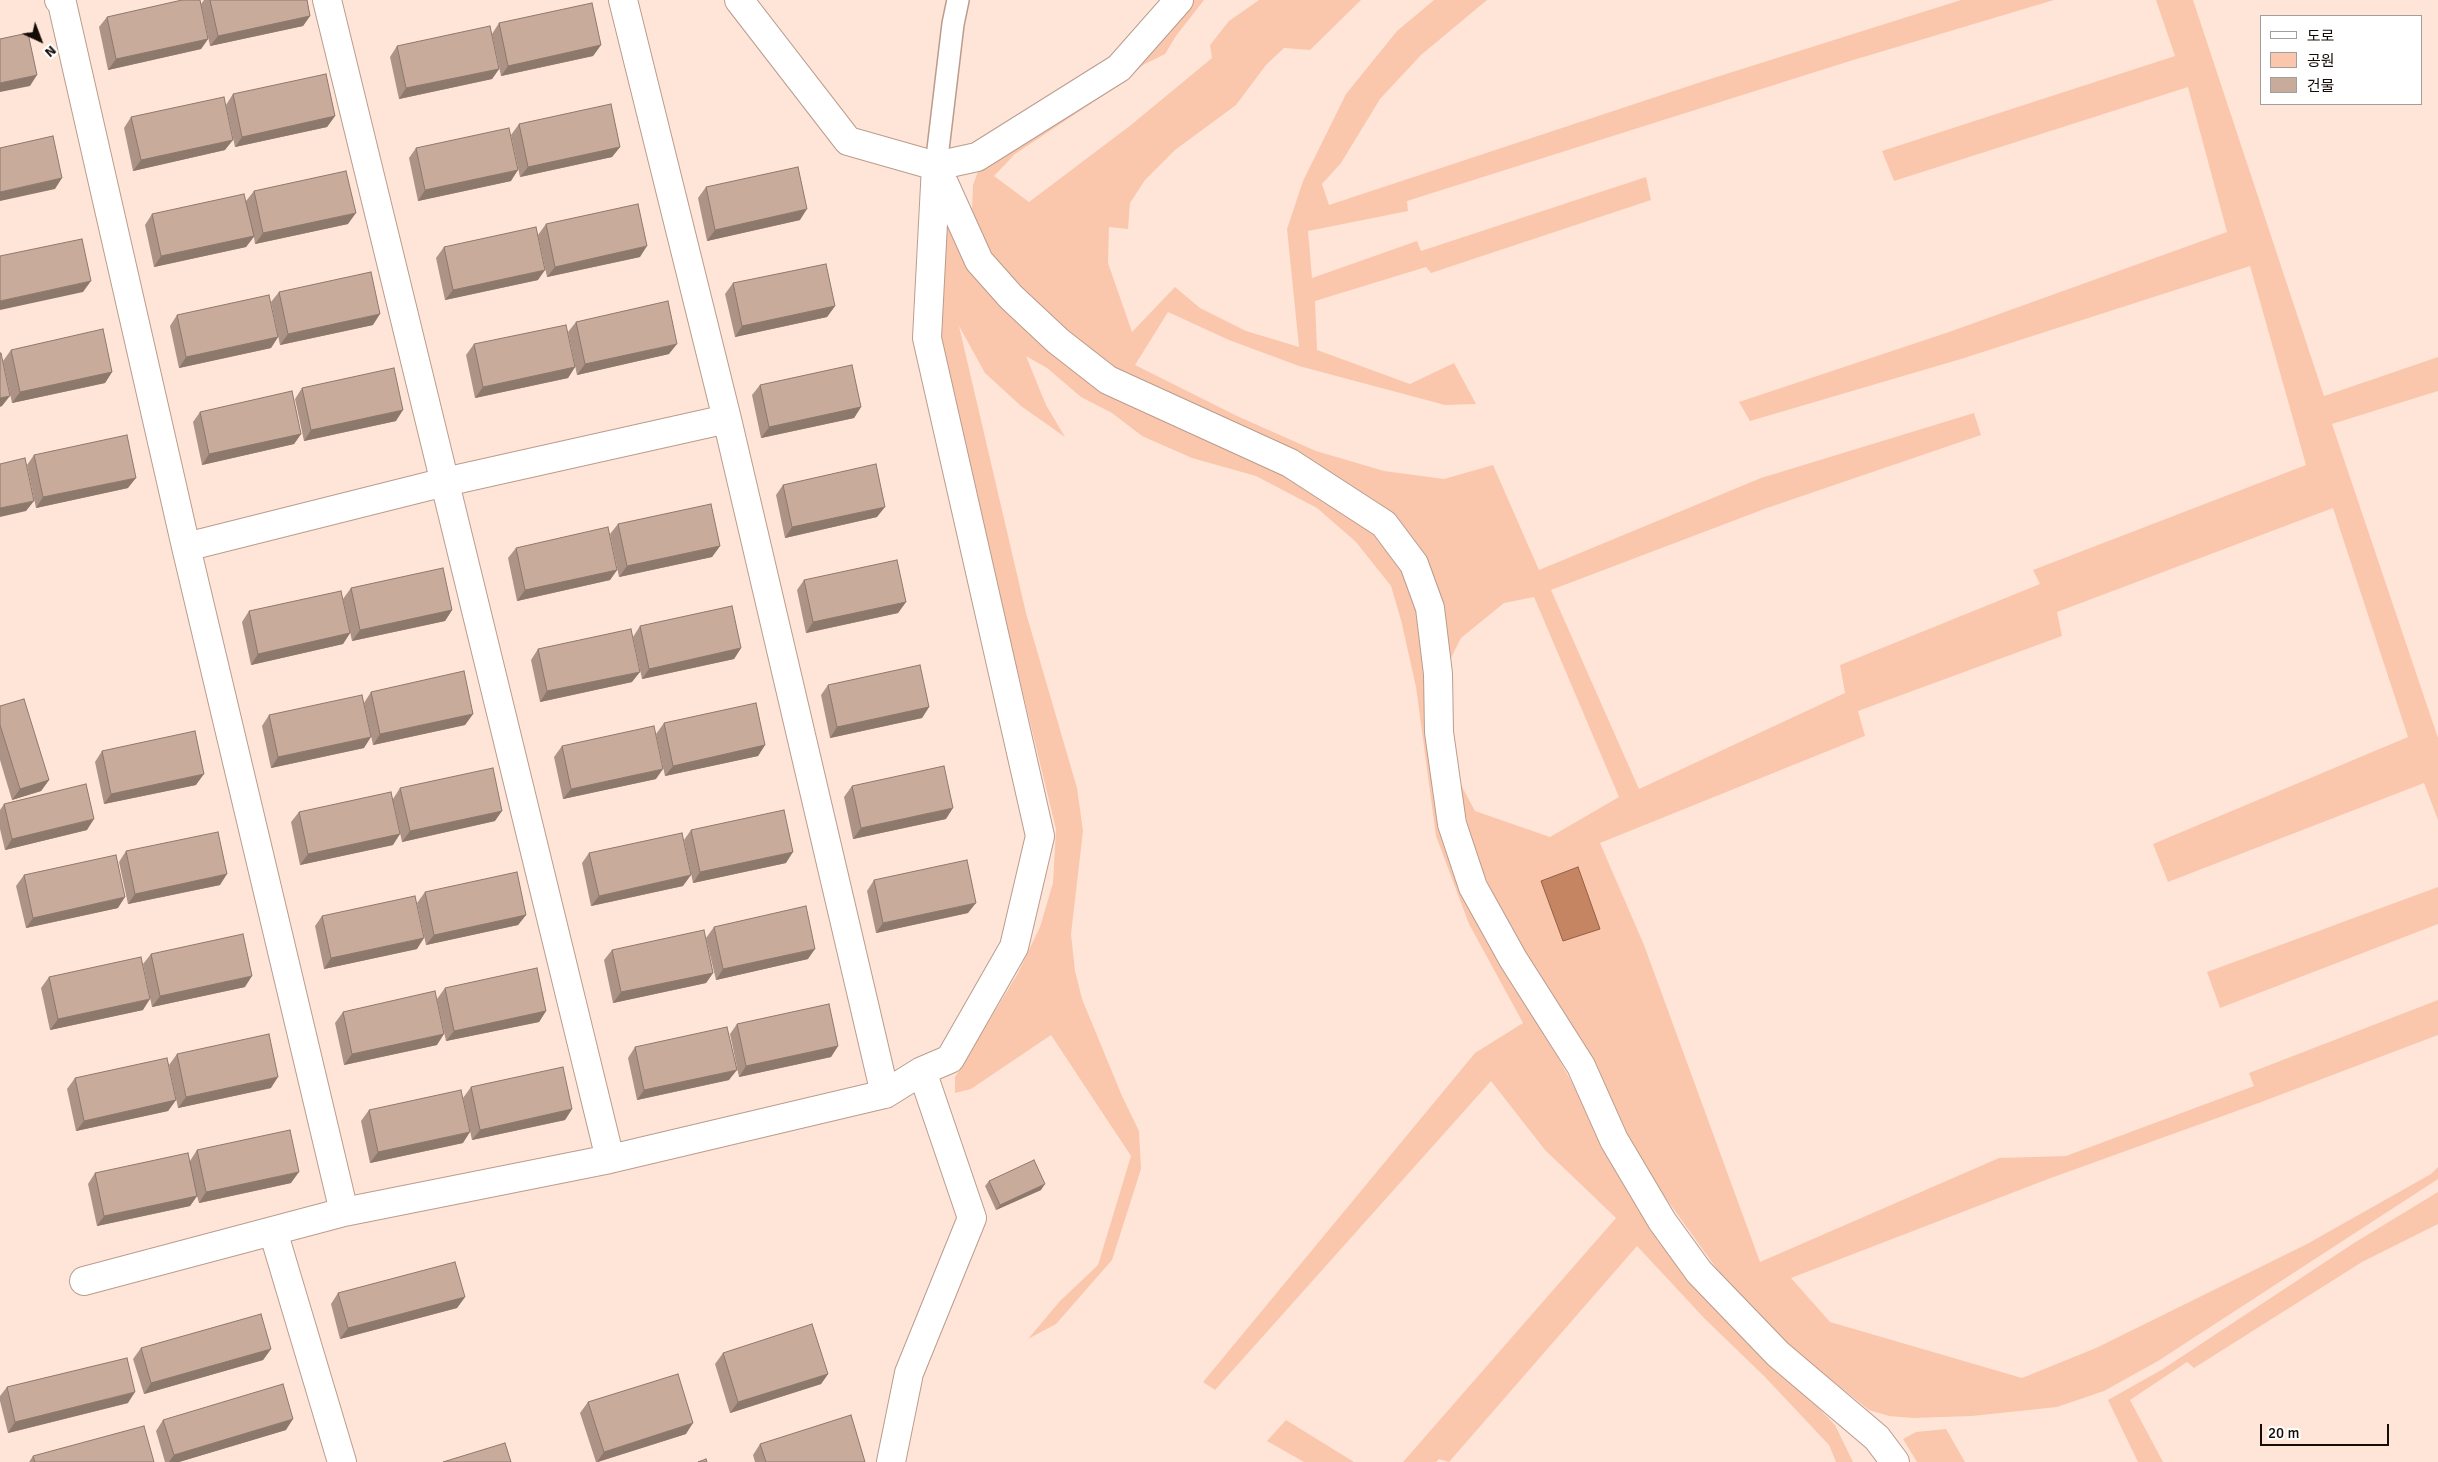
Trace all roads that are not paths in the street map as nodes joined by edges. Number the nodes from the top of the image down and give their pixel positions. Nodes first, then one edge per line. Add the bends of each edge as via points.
1 (59, 0) edge
2 (327, 0) edge
3 (623, 0) edge
4 (739, 0) edge
5 (958, 0) edge
6 (1179, 0) edge
7 (936, 166) junction
8 (727, 419) junction
9 (445, 482) junction
10 (186, 547) junction
11 (922, 1071) junction
12 (885, 1094) junction
13 (610, 1158) junction
14 (344, 1212) junction
15 (274, 1231) junction
16 (84, 1281) dead end
17 (342, 1462) edge
18 (891, 1462) edge
19 (1896, 1462) edge

1 - 10 street
2 - 9 street
3 - 8 street
4 - 7 street via 848,141
5 - 7 lane
6 - 7 street via 1120,68 977,158
7 - 11 street via 927,338 1040,836 1014,946 950,1059
7 - 19 street via 979,261 1058,341 1108,380 1299,468 1384,524 1414,564 1430,608 1438,674 1439,732 1452,824 1473,887 1513,959 1581,1066 1614,1140 1662,1221 1699,1272 1778,1354 1877,1438
8 - 9 street
8 - 12 street
9 - 10 street
9 - 13 street
10 - 14 street
11 - 12 street
11 - 18 street via 972,1218 909,1373
12 - 13 street
13 - 14 street
14 - 15 street
15 - 16 street
15 - 17 street

